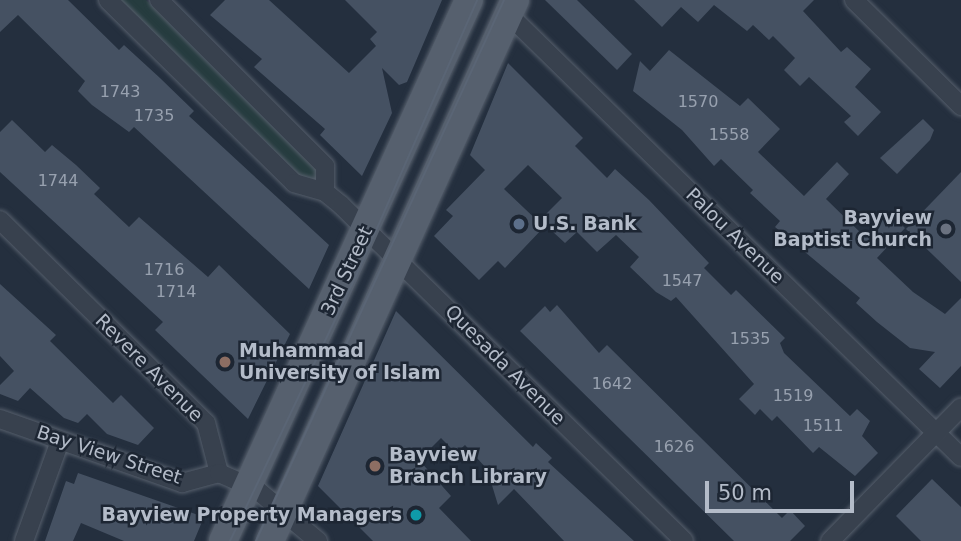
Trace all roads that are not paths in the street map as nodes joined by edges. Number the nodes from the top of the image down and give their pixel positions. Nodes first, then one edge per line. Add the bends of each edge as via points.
1 (108, 0) edge
2 (159, 0) edge
3 (469, 0) edge
4 (854, 0) edge
5 (512, 7) edge
6 (961, 106) edge
7 (325, 192) junction
8 (0, 220) edge
9 (366, 230) junction
10 (398, 260) junction
11 (961, 407) edge
12 (0, 419) edge
13 (936, 432) junction
14 (60, 440) junction
15 (961, 457) edge
16 (219, 473) junction
17 (249, 484) junction
18 (284, 509) junction
19 (24, 541) edge
20 (223, 541) edge
21 (270, 541) edge
22 (317, 541) edge
23 (684, 541) edge
24 (830, 541) edge

1 - 7 street, Quesada Avenue via 294,183
2 - 7 street via 325,166
3 - 9 main road, 3rd Street
4 - 6 street
5 - 10 main road, 3rd Street
5 - 13 street, Palou Avenue
7 - 9 street, Quesada Avenue
8 - 16 street, Revere Avenue via 206,423
9 - 10 street, Quesada Avenue
9 - 17 main road, 3rd Street
10 - 18 main road, 3rd Street
10 - 23 street, Quesada Avenue
11 - 13 street
12 - 14 street, Bay View Street
13 - 15 street, Palou Avenue
13 - 24 street
14 - 16 street, Bay View Street via 182,483
14 - 19 street
16 - 17 street
17 - 18 street
17 - 20 main road, 3rd Street
18 - 21 main road, 3rd Street
18 - 22 street

